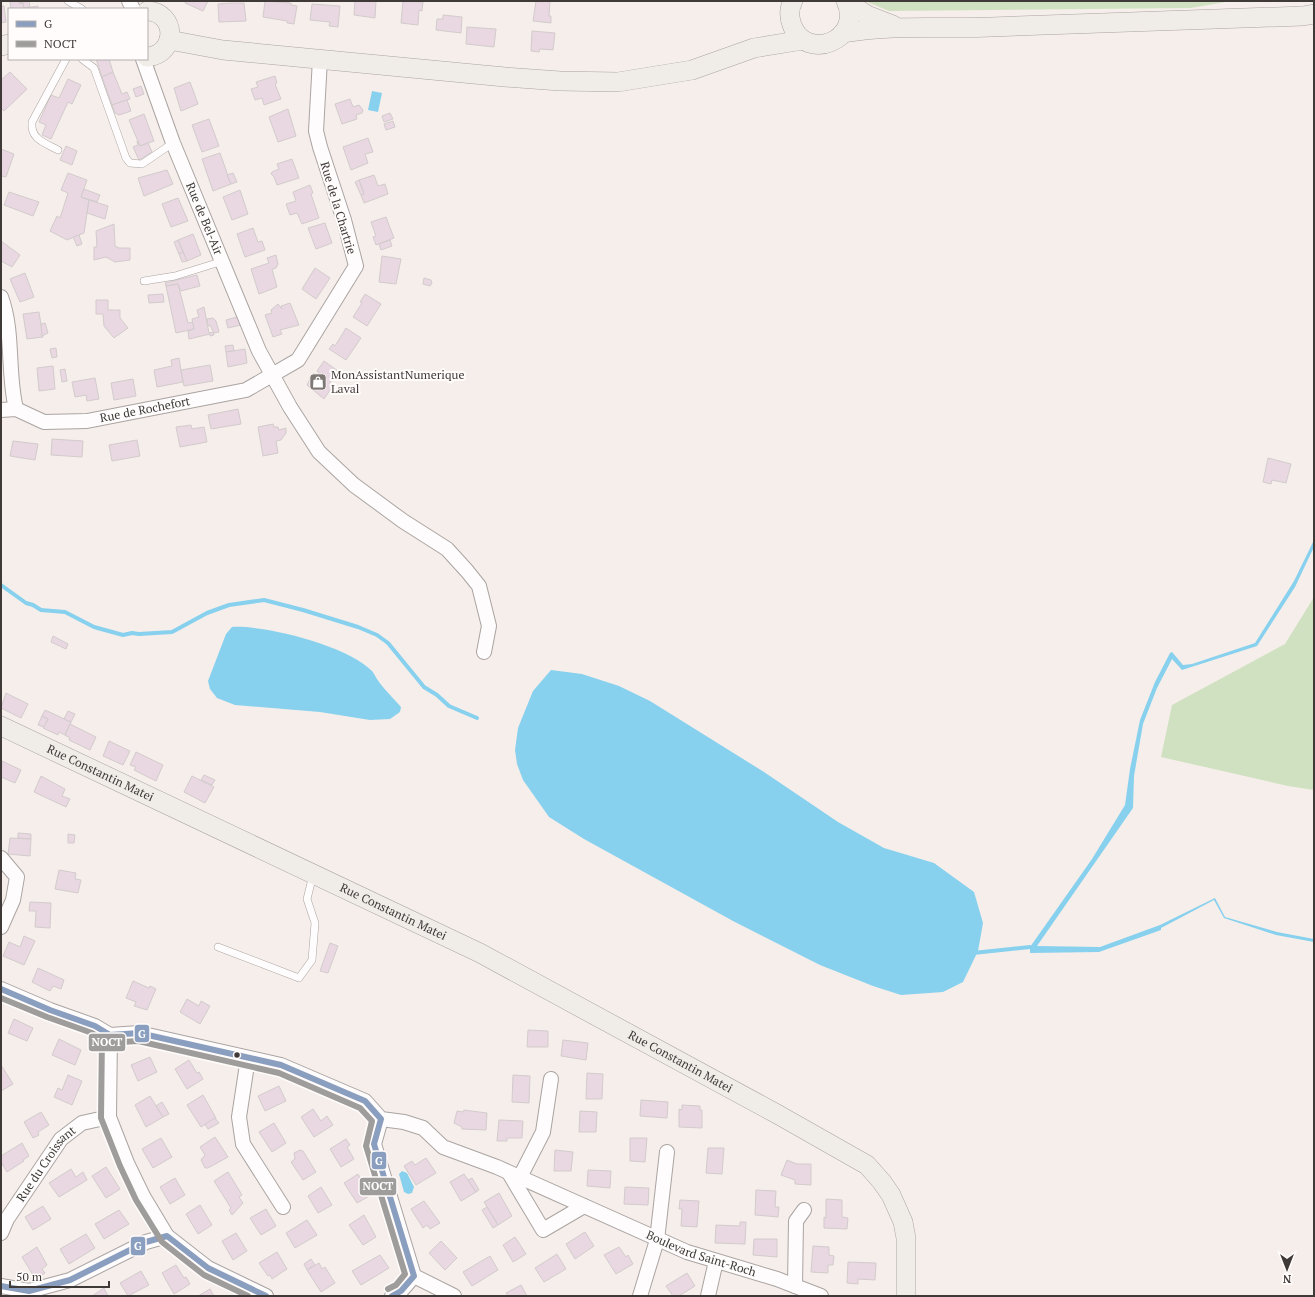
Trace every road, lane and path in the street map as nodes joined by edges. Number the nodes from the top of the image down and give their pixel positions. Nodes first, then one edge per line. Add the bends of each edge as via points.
1 (68, 1) edge
2 (847, 2) edge
3 (792, 7) edge
4 (80, 8) edge
5 (148, 11) edge
6 (1314, 14) edge
7 (898, 26) junction
8 (843, 33) junction
9 (169, 40) junction
10 (803, 40) junction
11 (754, 48) junction
12 (148, 57) edge
13 (65, 60) edge
14 (83, 60) edge
15 (143, 60) edge
16 (320, 60) junction
17 (173, 143) junction
18 (58, 150) dead end
19 (223, 261) junction
20 (144, 281) dead end
21 (1, 297) edge
22 (273, 374) junction
23 (16, 409) junction
24 (1, 410) edge
25 (484, 652) dead end
26 (1, 726) edge
27 (1, 858) edge
28 (314, 873) junction
29 (1, 927) edge
30 (218, 947) dead end
31 (1, 989) edge
32 (110, 1035) junction
33 (248, 1058) junction
34 (551, 1079) dead end
35 (109, 1117) junction
36 (381, 1119) junction
37 (667, 1152) dead end
38 (515, 1175) junction
39 (584, 1206) junction
40 (283, 1207) dead end
41 (804, 1210) dead end
42 (1, 1233) edge
43 (167, 1236) junction
44 (658, 1240) junction
45 (716, 1261) junction
46 (414, 1276) junction
47 (1, 1286) edge
48 (795, 1286) junction
49 (266, 1296) edge
50 (392, 1296) edge
51 (454, 1296) edge
52 (640, 1296) edge
53 (708, 1296) edge
54 (821, 1296) edge
55 (906, 1296) edge

1 - 4 lane
2 - 7 street
2 - 8 street via 850,18
3 - 10 street via 793,29
3 - 11 street via 776,30
5 - 9 street via 156,13 166,21 170,33
6 - 7 street via 991,27
7 - 8 street
8 - 10 street via 829,43 820,45
9 - 12 street via 159,54
9 - 16 street via 223,50
10 - 11 street
11 - 16 street via 692,70 618,82 560,82
13 - 18 lane via 32,122 31,130 34,136
14 - 17 lane via 94,68 130,163 142,164
15 - 17 street, Rue de Bel-Air
16 - 22 street, Rue de la Chartrie via 316,131 356,266 298,360
17 - 19 street, Rue de Bel-Air
19 - 20 lane via 175,276
19 - 22 street, Rue de Bel-Air via 259,351
21 - 23 street via 6,312 11,389
22 - 23 street, Rue de Rochefort via 246,390 87,422 44,422
22 - 25 street, Rue de Bel-Air via 319,452 354,485 403,522 447,549 479,586 489,626
23 - 24 street, Rue de Rochefort
26 - 28 street, Rue Constantin Matei
27 - 29 street via 17,877 13,900
28 - 30 lane via 307,899 315,923 312,960 299,978
28 - 55 street, Rue Constantin Matei via 480,953 867,1165 894,1200 903,1222 906,1238
31 - 32 street via 96,1026
32 - 33 street via 139,1033
32 - 35 street
33 - 36 street via 281,1065 365,1101
33 - 40 street via 239,1117 243,1144
34 - 38 street via 543,1132
35 - 42 street, Rue du Croissant via 82,1123 61,1139 7,1219
35 - 43 street via 143,1196
36 - 38 street, Boulevard Saint-Roch via 423,1128 443,1147
36 - 46 street via 374,1144
37 - 44 street
38 - 39 street, Boulevard Saint-Roch
38 - 39 street via 543,1230
39 - 44 street, Boulevard Saint-Roch
41 - 48 street via 796,1221
43 - 47 street via 146,1242 70,1280 29,1291
43 - 49 street via 208,1268
44 - 45 street, Boulevard Saint-Roch
44 - 52 street
45 - 48 street, Boulevard Saint-Roch
45 - 53 street
46 - 50 street via 401,1291
46 - 51 street
48 - 54 street, Boulevard Saint-Roch

